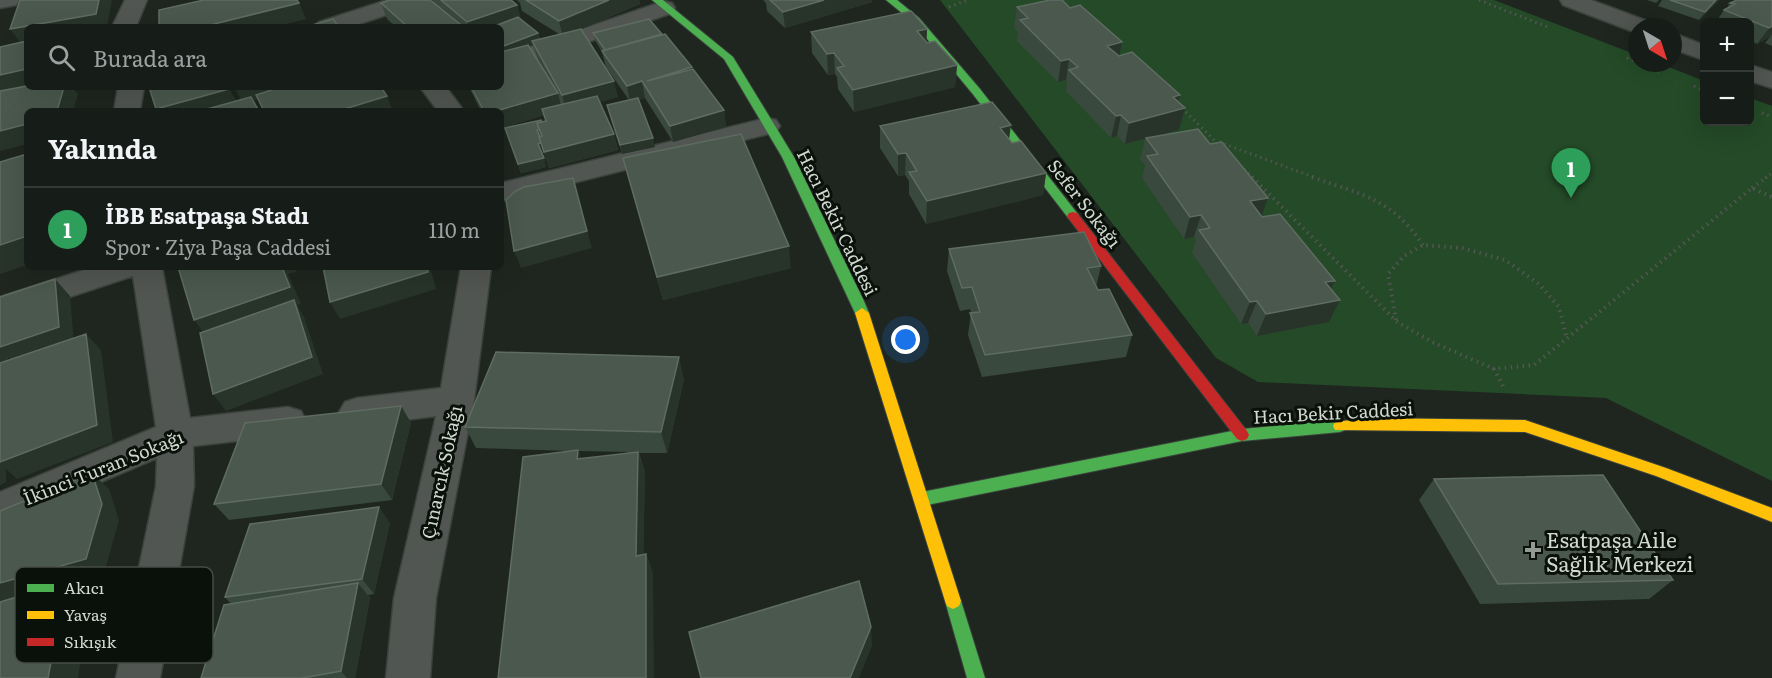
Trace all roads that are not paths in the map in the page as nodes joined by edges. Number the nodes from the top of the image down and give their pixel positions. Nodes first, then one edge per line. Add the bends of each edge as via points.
1 (8, 0) edge
2 (136, 0) edge
3 (347, 0) edge
4 (409, 0) edge
5 (891, 0) edge
6 (1571, 0) edge
7 (0, 1) edge
8 (661, 4) edge
9 (369, 21) edge
10 (1628, 22) edge
11 (125, 24) edge
12 (348, 24) edge
13 (1682, 44) edge
14 (1700, 51) edge
15 (504, 64) edge
16 (1754, 74) edge
17 (1772, 81) edge
18 (130, 90) edge
19 (128, 108) edge
20 (767, 126) junction
21 (504, 191) edge
22 (118, 270) edge
23 (148, 270) edge
24 (476, 270) edge
25 (0, 309) edge
26 (457, 400) junction
27 (175, 434) junction
28 (1242, 435) junction
29 (922, 499) junction
30 (0, 509) edge
31 (1772, 515) edge
32 (159, 567) edge
33 (141, 663) edge
34 (974, 676) edge
35 (138, 678) edge
36 (408, 678) edge

1 - 7 street
2 - 11 street
3 - 9 street
4 - 9 street
5 - 28 street, Sefer Sokağı via 916,20 976,91
6 - 10 street
8 - 15 street
8 - 20 street, Hacı Bekir Caddesi via 728,57
9 - 12 street
13 - 14 street
16 - 17 street
18 - 19 street
20 - 21 street
20 - 29 street, Hacı Bekir Caddesi via 788,158 857,299
22 - 25 street
23 - 27 street
24 - 26 street, Çınarcık Sokağı
26 - 27 street, İkinci Turan Sokağı
26 - 36 street, Çınarcık Sokağı via 415,598
27 - 30 street, İkinci Turan Sokağı
27 - 32 street via 175,486
28 - 29 street, Hacı Bekir Caddesi
28 - 31 street, Hacı Bekir Caddesi via 1367,424 1525,426
29 - 34 street, Hacı Bekir Caddesi
33 - 35 street

